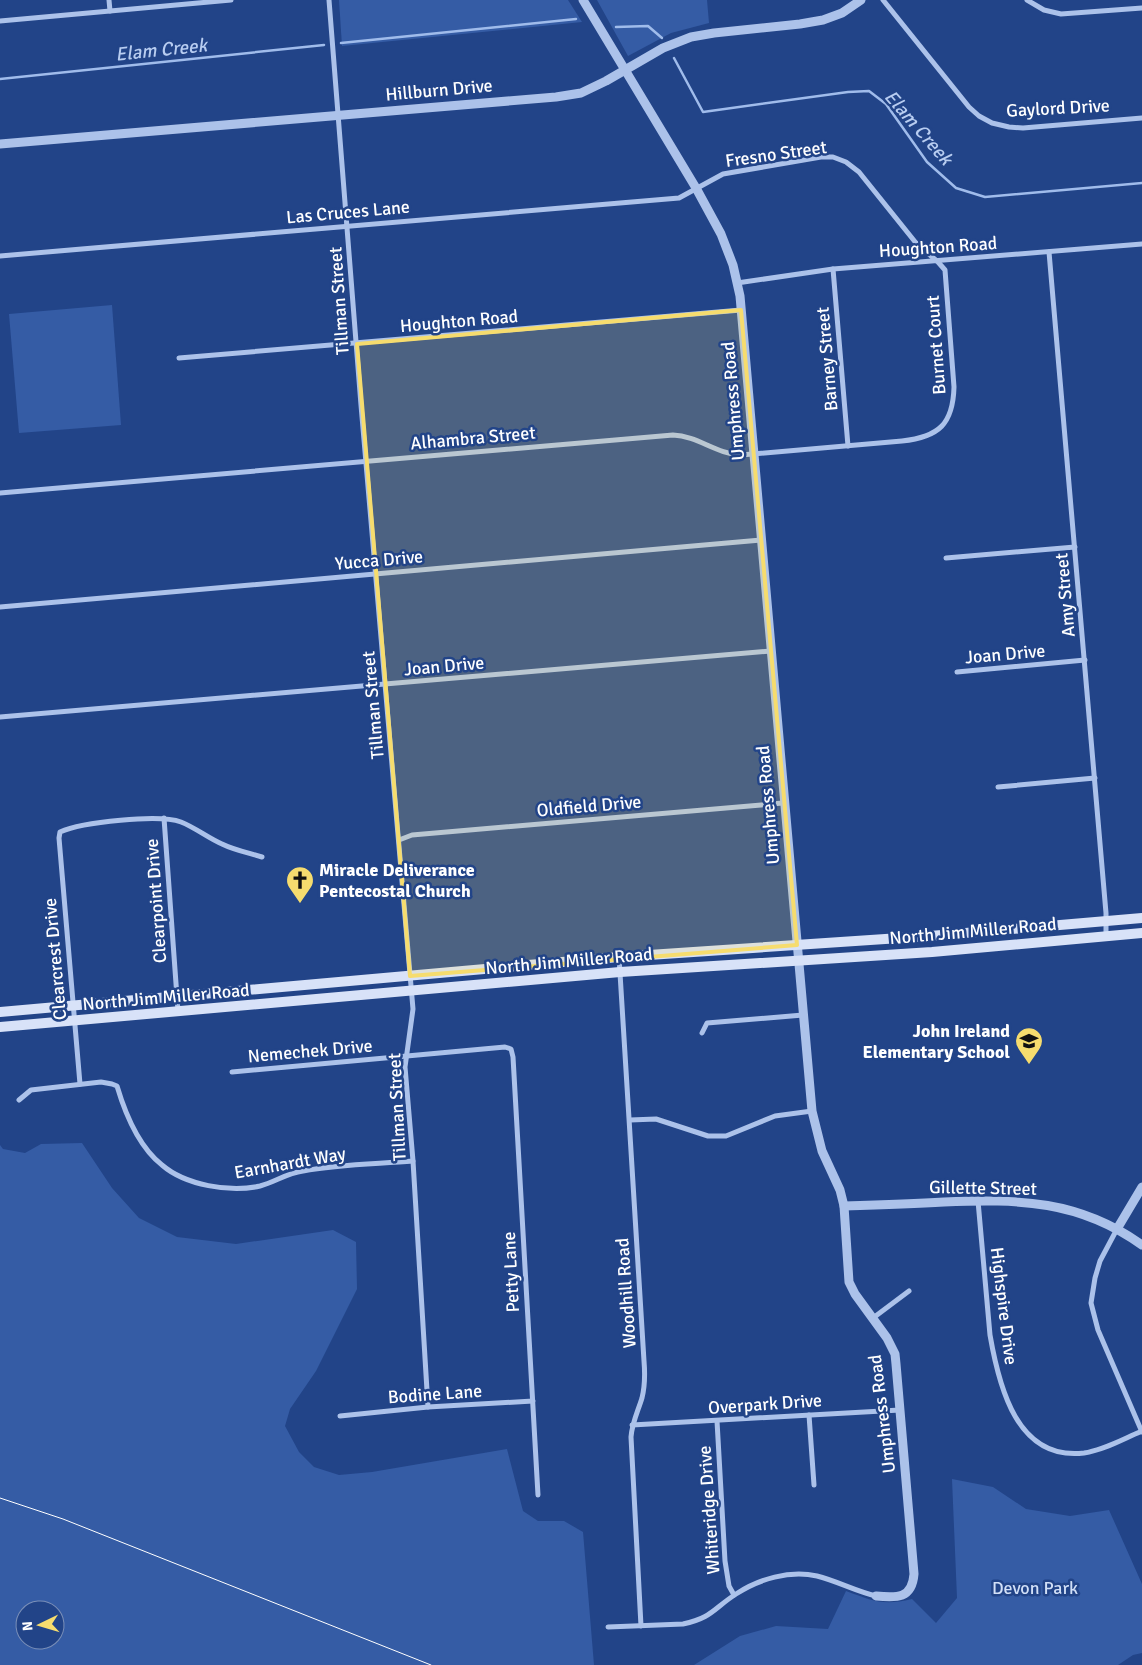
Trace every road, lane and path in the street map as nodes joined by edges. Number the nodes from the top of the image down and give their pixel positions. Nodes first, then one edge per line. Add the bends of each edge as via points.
1 (109, 0) edge
2 (220, 0) edge
3 (231, 0) edge
4 (329, 0) edge
5 (583, 0) edge
6 (860, 0) edge
7 (883, 0) edge
8 (1027, 0) edge
9 (1142, 8) edge
10 (110, 10) junction
11 (0, 20) edge
12 (625, 69) junction
13 (339, 115) junction
14 (1142, 118) edge
15 (0, 144) edge
16 (696, 188) junction
17 (348, 226) junction
18 (1142, 244) edge
19 (1049, 252) junction
20 (0, 256) edge
21 (938, 262) junction
22 (833, 269) junction
23 (737, 283) junction
24 (741, 310) junction
25 (356, 344) junction
26 (179, 358) dead end
27 (941, 426) joint
28 (848, 446) junction
29 (754, 454) junction
30 (366, 461) junction
31 (0, 494) edge
32 (761, 540) junction
33 (1074, 547) junction
34 (946, 558) dead end
35 (376, 574) junction
36 (0, 607) edge
37 (771, 651) junction
38 (1085, 660) junction
39 (957, 672) dead end
40 (385, 684) junction
41 (0, 717) edge
42 (1095, 778) junction
43 (998, 787) dead end
44 (783, 803) junction
45 (164, 818) junction
46 (398, 840) junction
47 (262, 857) dead end
48 (1142, 918) edge
49 (1106, 922) junction
50 (1142, 933) edge
51 (930, 936) junction
52 (1106, 936) junction
53 (797, 945) junction
54 (932, 952) junction
55 (619, 957) junction
56 (799, 960) junction
57 (620, 972) junction
58 (410, 976) junction
59 (411, 991) junction
60 (176, 996) junction
61 (73, 1006) junction
62 (0, 1012) edge
63 (178, 1012) junction
64 (803, 1015) junction
65 (74, 1021) junction
66 (0, 1027) edge
67 (702, 1033) dead end
68 (510, 1049) joint
69 (406, 1055) junction
70 (232, 1072) dead end
71 (80, 1084) junction
72 (19, 1100) dead end
73 (812, 1111) junction
74 (630, 1120) junction
75 (413, 1161) junction
76 (1142, 1187) edge
77 (978, 1201) junction
78 (844, 1206) junction
79 (1118, 1229) junction
80 (1142, 1245) edge
81 (909, 1291) dead end
82 (873, 1318) junction
83 (533, 1401) junction
84 (428, 1407) junction
85 (900, 1410) junction
86 (809, 1415) junction
87 (340, 1416) dead end
88 (718, 1421) junction
89 (632, 1425) junction
90 (1142, 1431) edge
91 (814, 1485) dead end
92 (538, 1495) dead end
93 (734, 1595) junction
94 (876, 1596) joint
95 (641, 1626) junction
96 (608, 1627) dead end

1 - 10 street
2 - 3 street
2 - 10 street
4 - 13 street, Tillman Street
5 - 12 street, Umphress Road
6 - 12 street, Hillburn Drive via 842,13 823,20 691,37
7 - 14 street, Gaylord Drive via 969,107 992,124 1022,128
8 - 9 street via 1044,10 1061,14
10 - 11 street
12 - 13 street, Hillburn Drive via 581,93
12 - 16 street, Umphress Road
13 - 15 street, Hillburn Drive
13 - 17 street, Tillman Street
16 - 17 street, Las Cruces Lane via 679,198
16 - 21 street, Fresno Street via 730,172 821,157 833,158 846,162 859,172 916,243
16 - 23 street, Umphress Road via 724,240
17 - 20 street, Las Cruces Lane
17 - 25 street, Tillman Street
18 - 19 street, Houghton Road
19 - 21 street, Houghton Road
19 - 33 street, Amy Street
21 - 22 street, Houghton Road
21 - 27 street, Burnet Court via 945,270 954,387 949,417
22 - 23 street, Houghton Road
22 - 28 street, Barney Street
23 - 24 street, Umphress Road
24 - 25 street, Houghton Road
24 - 29 street, Umphress Road
25 - 26 street, Houghton Road
25 - 30 street, Tillman Street
27 - 28 street, Alhambra Street via 928,436 914,440
28 - 29 street, Alhambra Street
29 - 30 street, Alhambra Street via 722,452 697,439 673,435
29 - 32 street, Umphress Road
30 - 31 street, Alhambra Street
30 - 35 street, Tillman Street
32 - 35 street, Yucca Drive
32 - 37 street, Umphress Road
33 - 34 street
33 - 38 street, Amy Street
35 - 36 street, Yucca Drive
35 - 40 street, Tillman Street
37 - 40 street, Joan Drive
37 - 44 street, Umphress Road
38 - 39 street, Joan Drive
38 - 42 street, Amy Street
40 - 41 street, Joan Drive
40 - 46 street, Tillman Street
42 - 43 street
42 - 49 street, Amy Street
44 - 46 street, Oldfield Drive via 412,835
44 - 53 street, Umphress Road
45 - 47 street via 188,825 221,844
45 - 60 street, Clearpoint Drive
45 - 61 street, Clearcrest Drive via 84,826 60,832
46 - 58 street, Tillman Street
48 - 49 main road, North Jim Miller Road
49 - 51 main road, North Jim Miller Road
49 - 52 street, Amy Street
50 - 52 main road, North Jim Miller Road
51 - 53 main road, North Jim Miller Road
51 - 54 main road
52 - 54 main road, North Jim Miller Road
53 - 55 main road, North Jim Miller Road
53 - 56 street, Umphress Road
54 - 56 main road, North Jim Miller Road
55 - 57 street, Woodhill Road
55 - 58 main road, North Jim Miller Road
56 - 57 main road, North Jim Miller Road
56 - 64 street, Umphress Road
57 - 59 main road, North Jim Miller Road
57 - 74 street, Woodhill Road
58 - 59 street, Tillman Street
58 - 60 main road, North Jim Miller Road
59 - 63 main road, North Jim Miller Road
59 - 69 street, Tillman Street via 413,1016
60 - 61 main road, North Jim Miller Road
60 - 63 street, Clearpoint Drive
61 - 62 main road, North Jim Miller Road
61 - 65 street, Clearcrest Drive
63 - 65 main road, North Jim Miller Road
64 - 67 street via 707,1023
64 - 73 street, Umphress Road
65 - 66 main road, North Jim Miller Road
65 - 71 street, Clearcrest Drive
68 - 69 street, Nemechek Drive
68 - 83 street, Petty Lane
69 - 70 street, Nemechek Drive
69 - 75 street, Tillman Street
71 - 72 street, Earnhardt Way via 31,1090
71 - 75 street, Earnhardt Way via 101,1082 117,1086 130,1122 143,1144 162,1165 185,1179 211,1186 236,1189 260,1186 301,1171
73 - 74 street via 775,1116 726,1136 708,1136 656,1119
73 - 78 street, Umphress Road via 822,1151
74 - 89 street, Woodhill Road via 645,1380
75 - 84 street, Tillman Street
76 - 79 street
77 - 78 street, Gillette Street
77 - 79 street, Gillette Street via 1044,1204 1086,1215
77 - 90 street, Highspire Drive via 993,1356 1020,1424 1047,1448 1070,1454 1100,1449
78 - 82 street, Umphress Road via 849,1282
79 - 80 street, Gillette Street
79 - 90 street via 1100,1261 1091,1303 1098,1330
81 - 82 street
82 - 85 street, Umphress Road via 894,1354
83 - 84 street, Bodine Lane
83 - 92 street, Petty Lane
84 - 87 street, Bodine Lane
85 - 86 street, Overpark Drive
85 - 94 street, Umphress Road via 913,1582 909,1592 900,1596
86 - 88 street, Overpark Drive
86 - 91 street
88 - 89 street, Overpark Drive
88 - 93 street, Whiteridge Drive via 726,1568
89 - 95 street, Woodhill Road
93 - 94 street via 765,1580 801,1574 817,1576
93 - 95 street via 714,1612 695,1621
95 - 96 street

